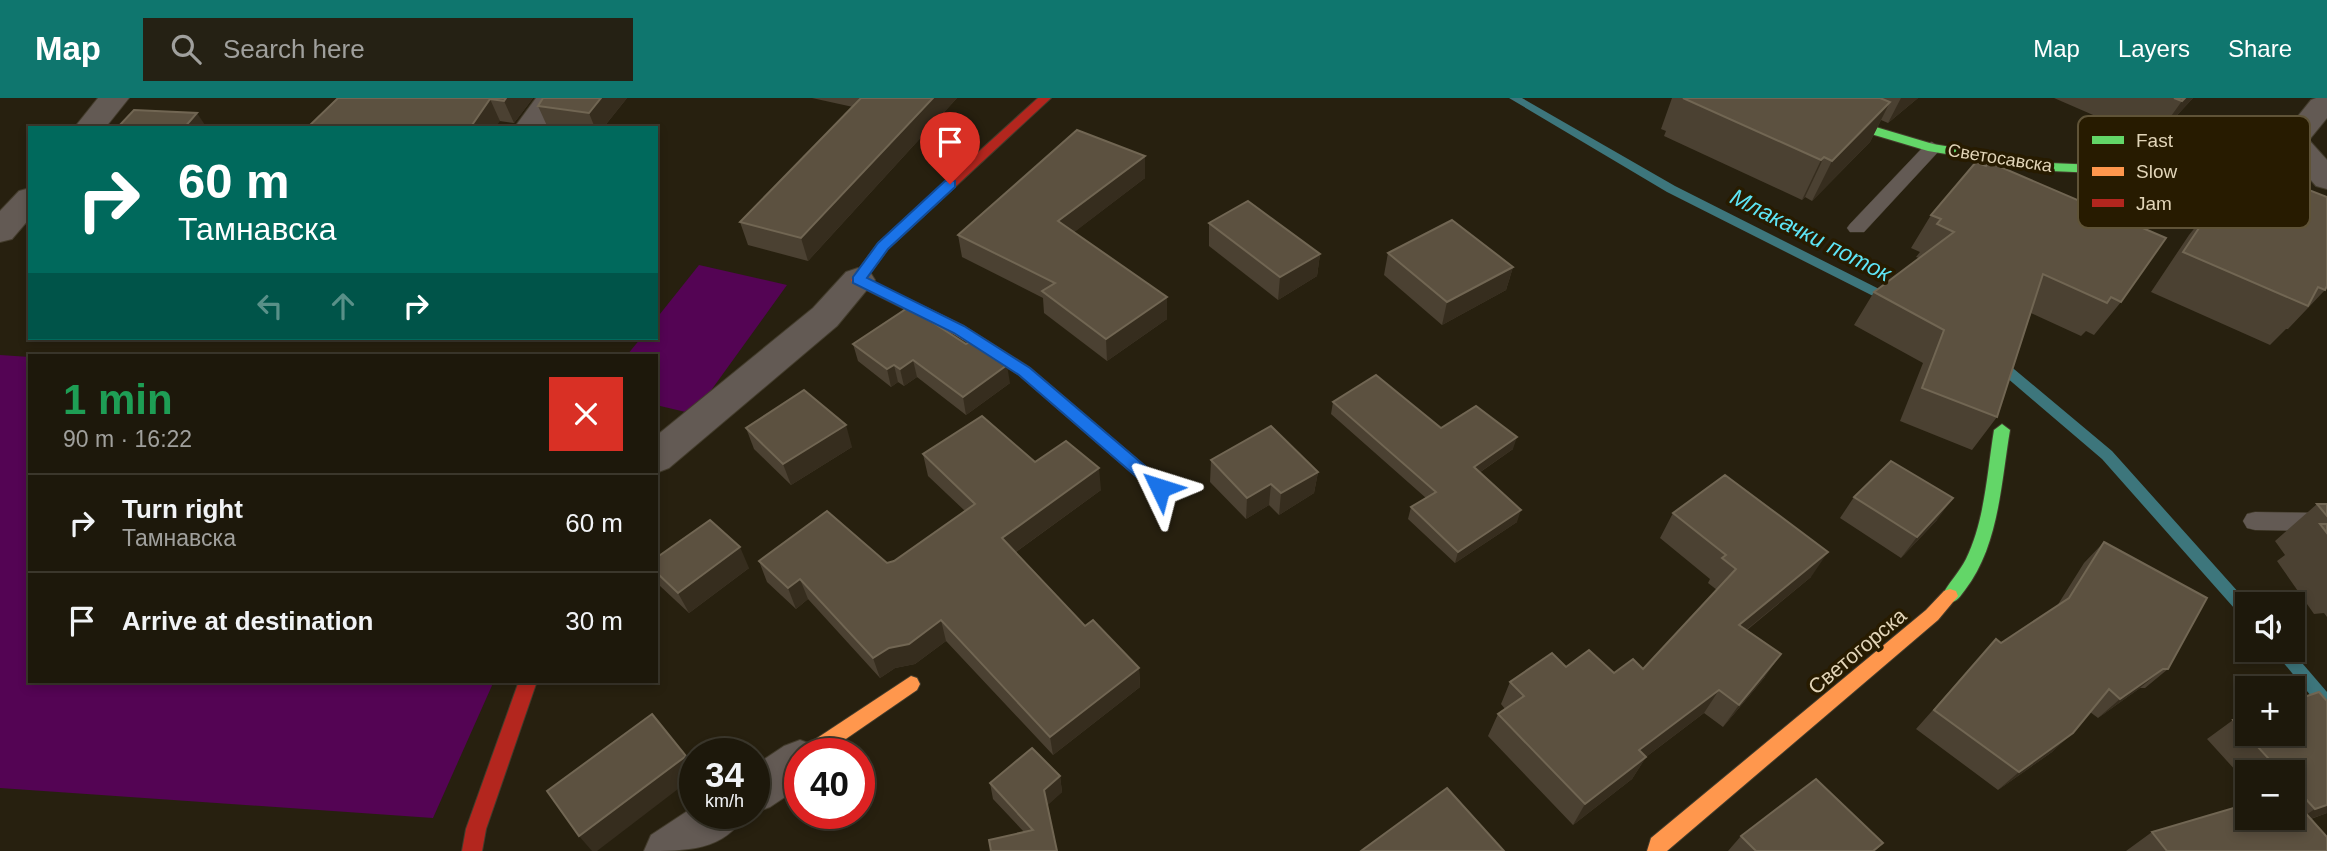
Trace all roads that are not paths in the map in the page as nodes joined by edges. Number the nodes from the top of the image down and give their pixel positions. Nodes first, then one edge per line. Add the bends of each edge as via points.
1 (114, 98) edge
2 (551, 98) edge
3 (1045, 98) edge
4 (1789, 98) edge
5 (2327, 104) edge
6 (2310, 120) edge
7 (91, 126) edge
8 (531, 126) edge
9 (1932, 148) junction
10 (2310, 160) edge
11 (2078, 168) edge
12 (2327, 179) edge
13 (28, 200) edge
14 (1857, 228) dead end
15 (0, 231) edge
16 (858, 280) junction
17 (2002, 430) edge
18 (658, 456) edge
19 (1160, 488) dead end
20 (2255, 521) dead end
21 (2327, 522) edge
22 (527, 683) edge
23 (911, 684) dead end
24 (832, 738) edge
25 (700, 829) edge
26 (472, 851) edge
27 (668, 851) edge
28 (1657, 851) edge

1 - 7 street
2 - 8 street
3 - 16 street via 883,246
4 - 9 street, Светосавска
5 - 6 street
9 - 11 street, Светосавска
9 - 14 lane
10 - 12 street
13 - 15 street
16 - 18 street via 825,317
16 - 19 street via 959,330 1024,371
17 - 28 street, Светогорска via 1981,546 1966,579 1932,615 1658,845
20 - 21 lane
22 - 26 street via 475,830
23 - 24 street
25 - 27 street

